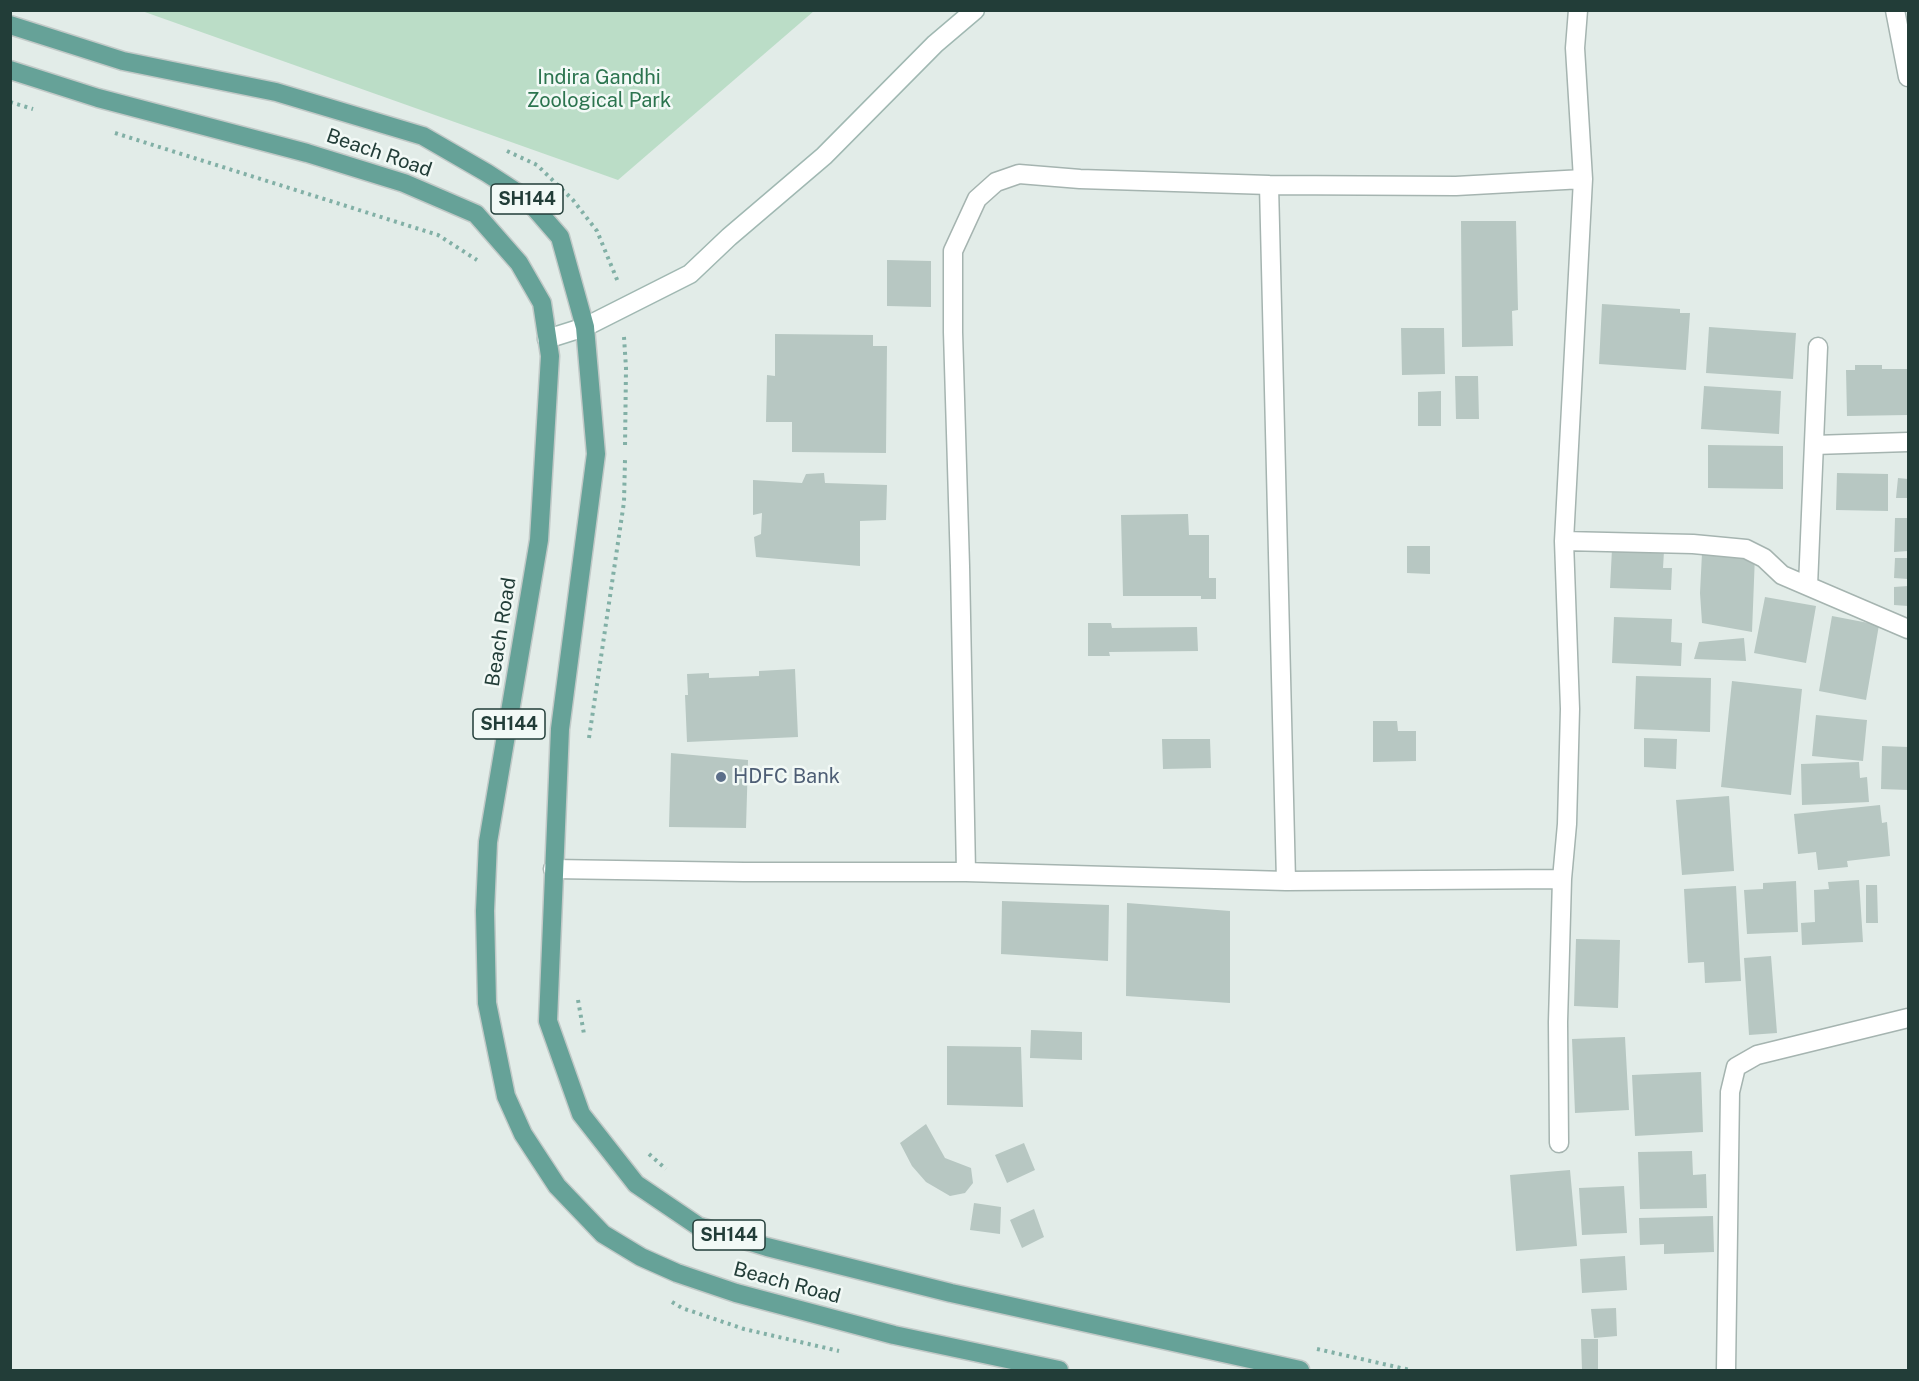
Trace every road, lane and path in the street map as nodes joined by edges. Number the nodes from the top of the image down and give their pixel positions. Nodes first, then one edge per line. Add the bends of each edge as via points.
1 (975, 10) edge
2 (1578, 10) edge
3 (1895, 10) edge
4 (10, 25) edge
5 (10, 70) edge
6 (1908, 77) edge
7 (506, 150) dead end
8 (1583, 179) junction
9 (1269, 185) junction
10 (622, 309) junction
11 (585, 327) junction
12 (547, 339) junction
13 (1818, 347) dead end
14 (1908, 442) edge
15 (1814, 445) junction
16 (1564, 541) junction
17 (1808, 586) junction
18 (1908, 629) edge
19 (589, 738) dead end
20 (553, 869) junction
21 (966, 872) junction
22 (1562, 879) junction
23 (1286, 881) junction
24 (578, 992) dead end
25 (1908, 1018) edge
26 (585, 1042) dead end
27 (1559, 1143) dead end
28 (647, 1152) dead end
29 (669, 1172) dead end
30 (1308, 1347) dead end
31 (1059, 1371) edge
32 (1300, 1371) edge
33 (1410, 1371) edge
34 (1726, 1371) edge

1 - 10 street via 824,156 690,274
2 - 8 street via 1575,48
3 - 6 street
4 - 11 main road, Beach Road / SH144 via 123,61 276,92 423,136 527,199 560,237
5 - 12 main road, Beach Road / SH144 via 98,98 328,159 404,183 476,214 519,263 542,303
7 - 10 path via 537,165 573,200 597,231 620,286
8 - 9 street via 1455,186
8 - 16 street
9 - 21 street via 1019,174 996,183 977,199 953,251
9 - 23 street
10 - 11 street
10 - 19 path via 626,368 624,502
11 - 12 street
11 - 20 main road, Beach Road / SH144 via 596,454 560,729
12 - 31 main road, Beach Road / SH144 via 550,356 539,540 488,842 485,911 487,1003 506,1096 523,1134 557,1186 603,1234 677,1273 736,1293 894,1335
13 - 15 street
14 - 15 street
15 - 17 street
16 - 17 street via 1746,549 1764,558 1782,575
16 - 22 street via 1570,709
17 - 18 street
20 - 21 street
20 - 32 main road, SH144 via 548,1022 581,1114 636,1184 698,1226 951,1293
21 - 23 street
22 - 23 street
22 - 27 street
24 - 26 path
25 - 34 street via 1758,1055 1736,1067 1731,1092
28 - 29 path
30 - 33 path

